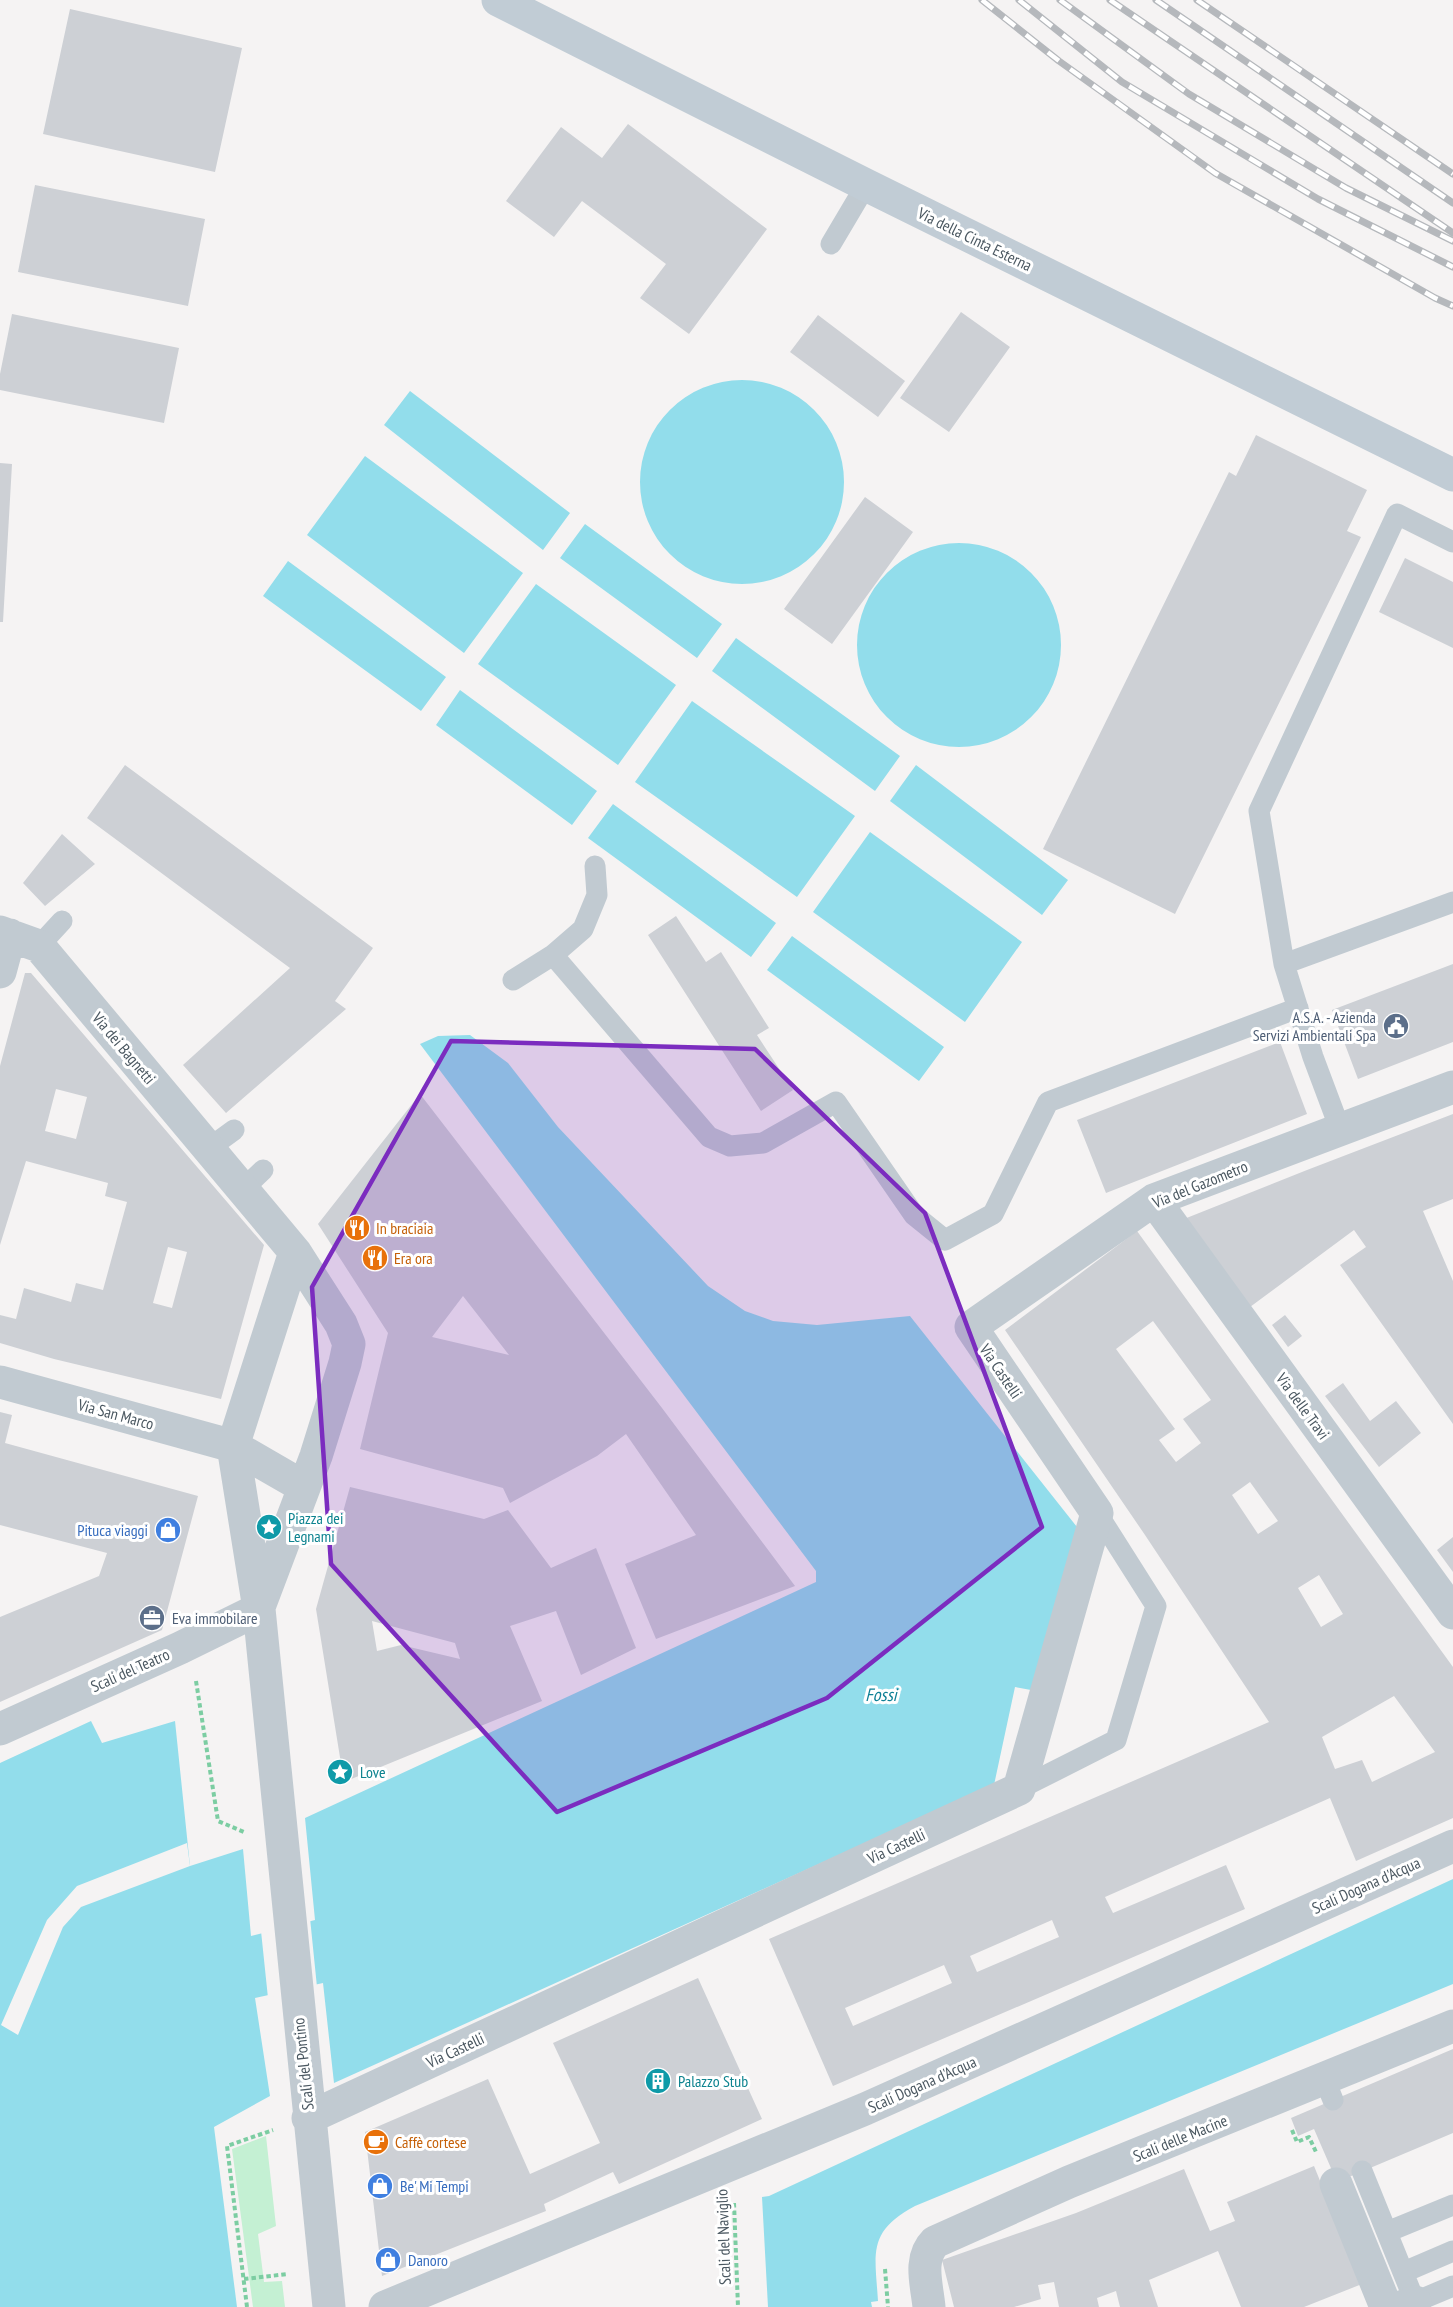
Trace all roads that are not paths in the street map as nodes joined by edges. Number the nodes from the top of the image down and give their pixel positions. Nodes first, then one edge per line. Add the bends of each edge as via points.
1 (498, 0) edge
2 (866, 185) junction
3 (831, 244) dead end
4 (1453, 475) edge
5 (1453, 542) edge
6 (595, 867) dead end
7 (1453, 902) edge
8 (62, 921) dead end
9 (16, 938) edge
10 (553, 955) junction
11 (1284, 964) junction
12 (0, 972) edge
13 (513, 980) dead end
14 (1298, 1008) junction
15 (1453, 1087) edge
16 (234, 1130) dead end
17 (1340, 1130) junction
18 (208, 1149) junction
19 (1154, 1200) junction
20 (295, 1252) junction
21 (971, 1327) joint
22 (0, 1382) edge
23 (233, 1446) junction
24 (304, 1486) junction
25 (1097, 1513) junction
26 (259, 1609) junction
27 (1453, 1612) edge
28 (0, 1729) edge
29 (1019, 1789) junction
30 (1453, 1846) edge
31 (1453, 2026) edge
32 (297, 2114) junction
33 (1349, 2178) joint
34 (1453, 2205) edge
35 (1387, 2232) junction
36 (1453, 2251) edge
37 (1453, 2286) edge
38 (1401, 2297) edge
39 (328, 2307) edge
40 (385, 2307) edge
41 (929, 2307) edge

1 - 2 main road, Via della Cinta Esterna
2 - 3 lane
2 - 4 main road, Via della Cinta Esterna
5 - 11 lane via 1397,514 1259,811
6 - 10 lane via 597,895 583,929
7 - 11 lane
8 - 9 lane
9 - 12 street
9 - 18 street, Via dei Bagnetti
10 - 13 lane
10 - 14 lane via 708,1137 730,1146 763,1143 836,1102 914,1215 945,1240 993,1214 1048,1102
11 - 14 lane
14 - 17 lane
15 - 17 street, Via del Gazometro
16 - 18 lane
17 - 19 street, Via del Gazometro
18 - 20 street, Via dei Bagnetti via 252,1180
19 - 21 street, Via del Gazometro
19 - 27 street, Via delle Travi
20 - 23 street
20 - 24 street via 341,1324 349,1344
21 - 25 street, Via Castelli
22 - 23 street, Via San Marco
23 - 24 street
23 - 26 street
24 - 26 street
25 - 29 street
25 - 29 lane via 1156,1606 1116,1740
26 - 28 street, Scali del Teatro
26 - 32 street, Scali del Pontino via 265,1828
29 - 32 street, Via Castelli
30 - 40 street, Scali Dogana d'Acqua via 865,2109
31 - 41 street, Scali delle Macine via 1328,2089 1279,2097 949,2235 926,2253
32 - 39 street, Scali del Pontino
33 - 35 lane
33 - 38 street
34 - 35 lane
35 - 38 lane
36 - 38 lane
37 - 38 lane

